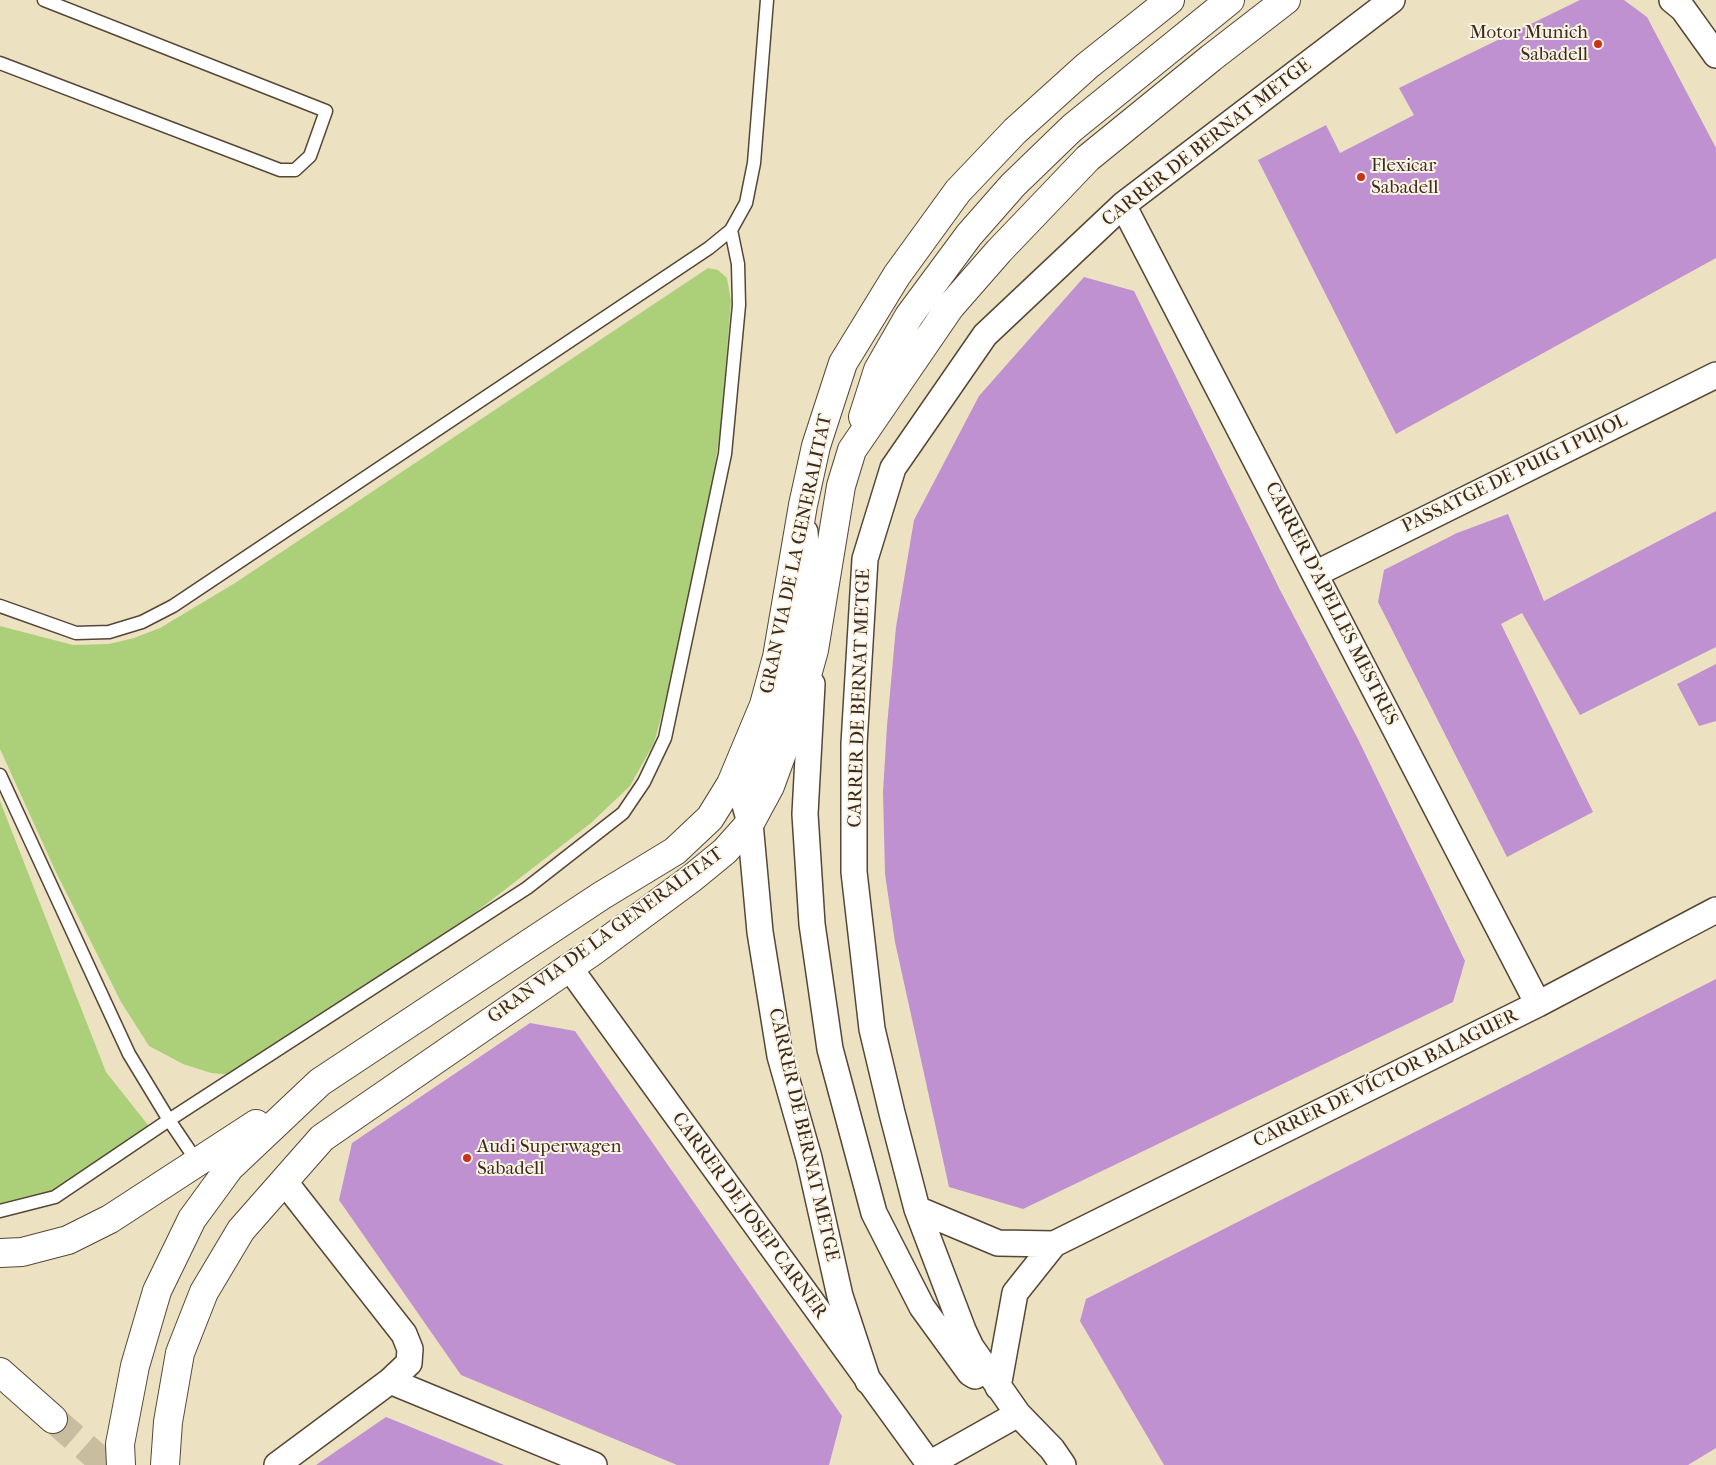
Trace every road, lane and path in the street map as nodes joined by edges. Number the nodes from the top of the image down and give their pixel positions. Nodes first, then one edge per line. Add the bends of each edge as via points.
1 (44, 0) edge
2 (767, 0) edge
3 (1170, 0) edge
4 (1230, 0) edge
5 (1286, 0) edge
6 (1392, 0) edge
7 (1672, 0) edge
8 (1716, 55) edge
9 (0, 63) edge
10 (1123, 204) junction
11 (731, 230) junction
12 (1716, 375) edge
13 (852, 450) junction
14 (803, 505) junction
15 (1315, 574) junction
16 (0, 606) edge
17 (814, 650) junction
18 (0, 774) edge
19 (750, 823) junction
20 (1716, 910) edge
21 (569, 967) junction
22 (1538, 1004) junction
23 (320, 1082) junction
24 (169, 1120) junction
25 (198, 1163) junction
26 (284, 1181) junction
27 (917, 1209) junction
28 (0, 1210) edge
29 (1054, 1244) junction
30 (0, 1253) edge
31 (0, 1372) edge
32 (390, 1381) junction
33 (868, 1381) junction
34 (998, 1386) junction
35 (1018, 1414) junction
36 (53, 1418) tunnel mouth
37 (122, 1465) edge
38 (165, 1465) edge
39 (276, 1465) edge
40 (594, 1465) edge
41 (930, 1465) edge
42 (1063, 1465) edge

1 - 9 lane via 326,111 310,156 295,170 280,170
2 - 11 lane via 754,163 746,203
3 - 14 street, GRAN VIA DE LA GENERALITAT via 1087,66 1015,131 958,191 927,232 843,363 816,446
4 - 13 street via 1072,128 1013,185 969,235 909,316 878,370
5 - 13 street, GRAN VIA DE LA GENERALITAT via 1088,158 998,251 950,307
6 - 10 street, CARRER DE BERNAT METGE
7 - 8 street via 1683,9
10 - 15 street, CARRER D'APELLES MESTRES
10 - 27 street, CARRER DE BERNAT METGE via 985,335 893,468 866,559 854,744 854,872 872,1029
11 - 16 lane via 709,248 173,606 142,622 109,632 76,632
11 - 24 lane via 738,264 739,305 725,454 666,738 644,782 623,813 527,888
12 - 15 street, PASSATGE DE PUIG I PUJOL
13 - 17 street, GRAN VIA DE LA GENERALITAT via 841,486
14 - 19 street, CARRER DE BERNAT METGE via 806,592 782,700 749,787 745,805
14 - 23 street, GRAN VIA DE LA GENERALITAT via 777,657 764,705 731,784 710,818 675,850
15 - 22 street, CARRER D'APELLES MESTRES
17 - 19 street, GRAN VIA DE LA GENERALITAT via 796,715 770,786
17 - 34 street, CARRER DE BERNAT METGE via 805,814 812,924 830,1049 874,1213 922,1307 970,1373
18 - 24 lane via 129,1054
19 - 21 street, GRAN VIA DE LA GENERALITAT via 725,851 692,878
19 - 33 street, CARRER DE BERNAT METGE via 760,932 780,1056 809,1158 840,1296
20 - 22 street, CARRER DE VÍCTOR BALAGUER
21 - 26 street, GRAN VIA DE LA GENERALITAT via 322,1138
21 - 33 street, CARRER DE JOSEP CARNER
22 - 29 street, CARRER DE VÍCTOR BALAGUER
23 - 25 street
23 - 37 street, GRAN VIA DE LA GENERALITAT via 230,1167 192,1219 157,1291 134,1366 120,1444
24 - 25 lane
24 - 28 lane via 55,1197
25 - 30 street via 110,1219 68,1240 22,1252
26 - 32 street via 404,1334 410,1349 409,1363
26 - 38 street, GRAN VIA DE LA GENERALITAT via 241,1230 204,1292 180,1353 168,1422
27 - 29 street, CARRER DE VÍCTOR BALAGUER via 998,1244
27 - 34 street, CARRER DE BERNAT METGE via 967,1338
29 - 34 street, CARRER DE VÍCTOR BALAGUER via 1015,1293
31 - 36 street
32 - 39 street
32 - 40 street
33 - 41 street, CARRER DE JOSEP CARNER
34 - 35 street, CARRER DE BERNAT METGE
35 - 41 street
35 - 42 street, CARRER DE BERNAT METGE

